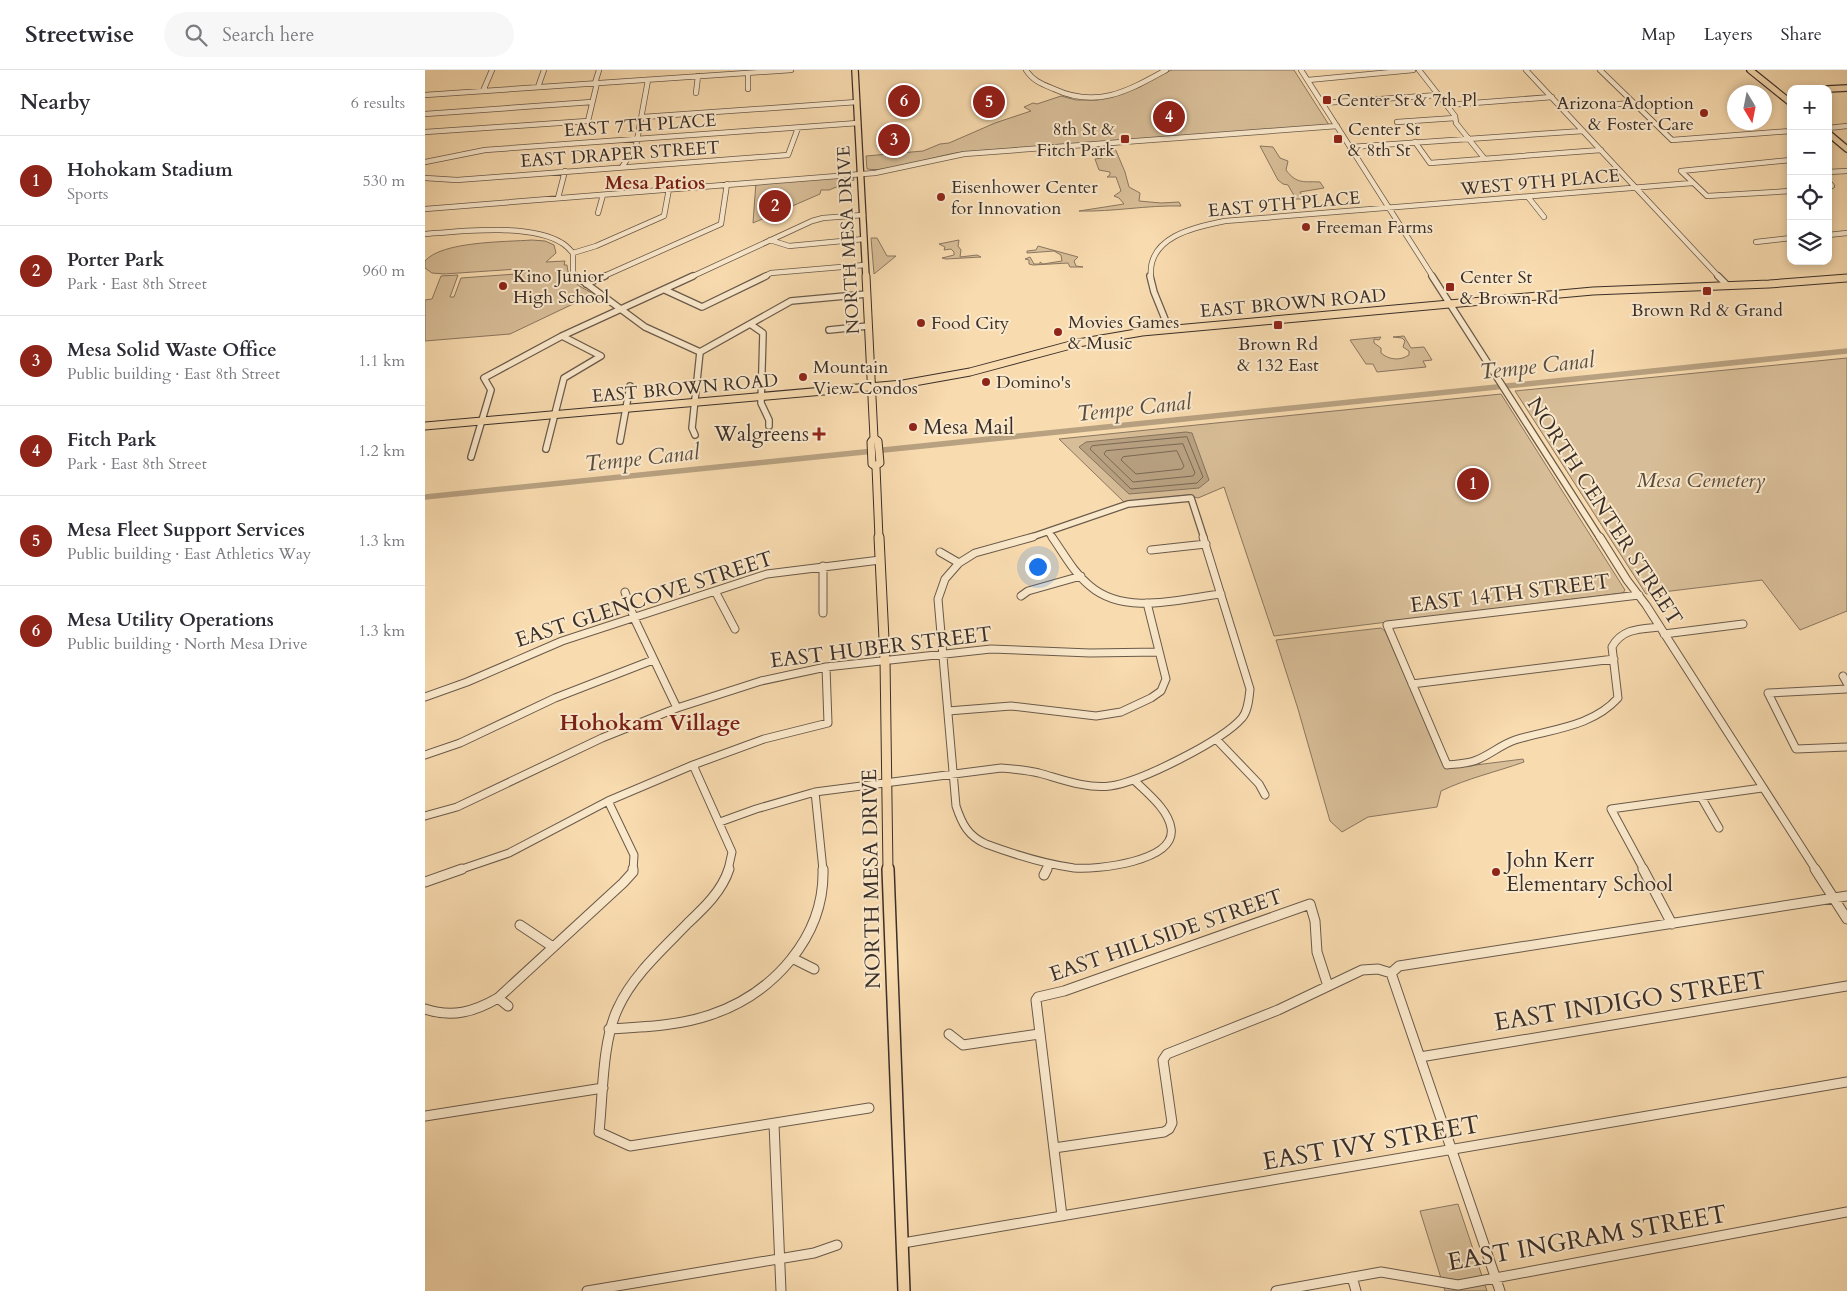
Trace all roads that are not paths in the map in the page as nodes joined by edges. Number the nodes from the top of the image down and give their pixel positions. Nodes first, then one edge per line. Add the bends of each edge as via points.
1 (492, 70) edge
2 (544, 70) edge
3 (599, 70) edge
4 (791, 70) edge
5 (855, 70) edge
6 (1025, 70) edge
7 (1166, 70) edge
8 (1301, 70) edge
9 (1398, 70) edge
10 (1413, 70) edge
11 (1419, 70) edge
12 (1527, 70) edge
13 (1600, 70) edge
14 (1750, 70) edge
15 (724, 72) edge
16 (749, 73) junction
17 (698, 76) junction
18 (648, 80) junction
19 (1308, 80) junction
20 (596, 83) junction
21 (538, 88) junction
22 (1847, 88) edge
23 (1832, 89) edge
24 (748, 90) dead end
25 (483, 91) junction
26 (696, 93) dead end
27 (1787, 93) edge
28 (1779, 94) junction
29 (425, 95) edge
30 (1439, 95) junction
31 (1552, 97) junction
32 (1787, 100) edge
33 (592, 102) junction
34 (857, 102) junction
35 (1323, 103) junction
36 (1633, 103) junction
37 (1447, 105) junction
38 (1562, 108) junction
39 (425, 114) edge
40 (643, 117) junction
41 (1455, 118) junction
42 (1397, 122) dead end
43 (858, 123) junction
44 (1337, 126) junction
45 (1847, 126) edge
46 (798, 128) junction
47 (1832, 128) edge
48 (1583, 130) junction
49 (1787, 131) edge
50 (425, 132) edge
51 (1832, 137) edge
52 (638, 138) junction
53 (1468, 139) junction
54 (1415, 142) junction
55 (1351, 147) junction
56 (1847, 149) edge
57 (1601, 150) junction
58 (1484, 158) junction
59 (1787, 160) edge
60 (425, 162) edge
61 (622, 166) junction
62 (565, 171) junction
63 (1847, 171) edge
64 (1832, 172) edge
65 (861, 174) junction
66 (425, 178) edge
67 (727, 184) junction
68 (1691, 184) junction
69 (1637, 188) junction
70 (669, 189) junction
71 (1787, 191) edge
72 (603, 195) junction
73 (1528, 197) junction
74 (558, 198) junction
75 (1390, 208) junction
76 (425, 209) edge
77 (598, 213) dead end
78 (863, 215) junction
79 (1544, 217) dead end
80 (1847, 233) edge
81 (425, 234) edge
82 (1832, 235) edge
83 (1787, 238) edge
84 (864, 239) junction
85 (770, 240) junction
86 (1756, 242) dead end
87 (573, 253) junction
88 (865, 265) junction
89 (1847, 278) edge
90 (586, 284) junction
91 (1728, 286) junction
92 (665, 290) junction
93 (867, 294) junction
94 (1451, 304) junction
95 (622, 308) junction
96 (750, 324) junction
97 (868, 326) junction
98 (1169, 329) junction
99 (829, 330) dead end
100 (562, 336) junction
101 (700, 352) junction
102 (630, 386) dead end
103 (872, 387) junction
104 (760, 397) junction
105 (695, 402) junction
106 (625, 408) junction
107 (554, 415) junction
108 (481, 421) junction
109 (425, 426) edge
110 (769, 426) dead end
111 (695, 435) dead end
112 (621, 441) dead end
113 (546, 449) dead end
114 (471, 457) dead end
115 (1049, 532) junction
116 (1206, 544) junction
117 (1151, 550) dead end
118 (939, 552) dead end
119 (880, 560) junction
120 (959, 563) junction
121 (823, 566) junction
122 (1081, 576) junction
123 (715, 591) junction
124 (625, 592) dead end
125 (1221, 594) junction
126 (1639, 595) junction
127 (1021, 596) dead end
128 (1147, 602) junction
129 (823, 612) dead end
130 (634, 618) junction
131 (1743, 624) dead end
132 (735, 629) dead end
133 (1662, 631) junction
134 (1159, 652) junction
135 (942, 654) junction
136 (1614, 659) junction
137 (653, 660) junction
138 (885, 660) junction
139 (826, 668) junction
140 (1412, 684) junction
141 (1847, 689) edge
142 (425, 697) edge
143 (677, 708) junction
144 (948, 711) junction
145 (1216, 739) junction
146 (1847, 747) edge
147 (425, 755) edge
148 (693, 765) junction
149 (954, 773) junction
150 (1134, 780) junction
151 (887, 782) junction
152 (1762, 788) junction
153 (815, 792) junction
154 (1265, 795) dead end
155 (1701, 797) junction
156 (608, 801) junction
157 (425, 816) edge
158 (721, 822) junction
159 (1719, 828) dead end
160 (1049, 864) junction
161 (1044, 875) dead end
162 (425, 882) edge
163 (1847, 896) edge
164 (1833, 898) junction
165 (1847, 920) edge
166 (1672, 924) junction
167 (520, 925) dead end
168 (553, 947) junction
169 (794, 959) junction
170 (814, 969) dead end
171 (1393, 971) junction
172 (1328, 986) junction
173 (1847, 986) edge
174 (498, 998) junction
175 (508, 1006) dead end
176 (425, 1009) edge
177 (609, 1029) junction
178 (949, 1034) dead end
179 (1039, 1034) junction
180 (1420, 1056) junction
181 (1847, 1082) edge
182 (603, 1088) junction
183 (869, 1108) dead end
184 (425, 1116) edge
185 (774, 1124) junction
186 (1053, 1148) junction
187 (1452, 1150) junction
188 (1847, 1212) edge
189 (1062, 1216) junction
190 (903, 1243) junction
191 (837, 1245) dead end
192 (781, 1258) junction
193 (1352, 1277) junction
194 (1496, 1278) junction
195 (587, 1291) edge
196 (781, 1291) edge
197 (905, 1291) edge
198 (1276, 1291) edge
199 (1356, 1291) edge
200 (1500, 1291) edge

1 - 25 street
2 - 21 street
3 - 20 street
4 - 16 street
5 - 34 main road, NORTH MESA DRIVE
6 - 7 street via 1032,79 1069,96 1085,99 1104,97 1137,86
8 - 19 street, NORTH CENTER STREET
9 - 10 street
9 - 19 street
11 - 30 street
12 - 31 street
13 - 36 street
14 - 28 main road
15 - 16 street
15 - 17 street
16 - 24 street
17 - 18 street
17 - 26 street
18 - 20 street
18 - 40 street
19 - 35 street, NORTH CENTER STREET
20 - 21 street
20 - 33 street
21 - 25 street
22 - 23 main road
25 - 29 street
27 - 28 main road
28 - 32 main road
30 - 35 street
30 - 37 street
31 - 37 street
31 - 38 street
33 - 39 street
33 - 50 street via 588,121
34 - 40 street
34 - 43 main road, NORTH MESA DRIVE
35 - 44 street, NORTH CENTER STREET
36 - 38 street
36 - 49 street via 1671,140
37 - 41 street
38 - 48 street
40 - 52 street
41 - 42 street
41 - 53 street
43 - 46 street, EAST 7TH PLACE
43 - 65 main road, NORTH MESA DRIVE
44 - 55 street, NORTH CENTER STREET
44 - 65 street via 964,154 895,170
45 - 47 street
46 - 52 street, EAST 7TH PLACE
46 - 61 street, EAST DRAPER STREET via 788,155
48 - 53 street
48 - 57 street
51 - 56 main road
52 - 60 street, EAST 7TH PLACE via 485,150
52 - 61 street
53 - 54 street
53 - 58 street
54 - 55 street
54 - 58 street via 1431,163
55 - 75 street, NORTH CENTER STREET
57 - 58 street
57 - 69 street
59 - 68 street via 1681,171
61 - 62 street, EAST DRAPER STREET
62 - 66 street, EAST DRAPER STREET via 457,180
62 - 74 street
63 - 64 street
65 - 67 street
65 - 78 main road, NORTH MESA DRIVE
67 - 70 street
67 - 90 street via 721,224
68 - 69 street, WEST 9TH PLACE
68 - 71 street via 1702,193 1715,197
69 - 73 street, WEST 9TH PLACE
69 - 91 street
70 - 72 street
70 - 87 street via 664,216
72 - 74 street
72 - 77 street
73 - 75 street, WEST 9TH PLACE
73 - 79 street
74 - 76 street
75 - 94 street, NORTH CENTER STREET
75 - 98 street, EAST 9TH PLACE via 1209,224 1175,236 1151,259 1150,276
78 - 84 main road, NORTH MESA DRIVE
78 - 85 street via 817,219
80 - 82 street
81 - 87 street via 519,233 547,237 562,243
83 - 86 street
84 - 85 street via 789,246
84 - 88 main road, NORTH MESA DRIVE
85 - 92 street
87 - 90 street via 573,272
88 - 92 street via 771,273 702,307
88 - 93 main road, NORTH MESA DRIVE
89 - 91 main road, EAST BROWN ROAD
90 - 95 street
91 - 94 main road, EAST BROWN ROAD via 1634,288
92 - 95 street
93 - 96 street via 791,301
93 - 97 main road, NORTH MESA DRIVE
94 - 98 main road, EAST BROWN ROAD
94 - 126 street, NORTH CENTER STREET
95 - 100 street
95 - 101 street via 645,327
96 - 101 street
96 - 104 street via 763,333
97 - 99 street
97 - 103 main road, NORTH MESA DRIVE
98 - 103 main road, EAST BROWN ROAD via 1082,342 953,376
100 - 107 street via 601,356 564,378
100 - 108 street via 484,378 491,390
101 - 105 street
102 - 106 street
103 - 104 main road, EAST BROWN ROAD
103 - 119 main road, NORTH MESA DRIVE via 875,438 878,441 875,451 880,463 875,466
104 - 105 main road, EAST BROWN ROAD
104 - 110 street
105 - 106 main road, EAST BROWN ROAD
105 - 111 street via 692,428
106 - 107 main road, EAST BROWN ROAD
106 - 112 street
107 - 108 main road, EAST BROWN ROAD
107 - 113 street
108 - 109 main road, EAST BROWN ROAD
108 - 114 street
115 - 116 street via 1128,504 1191,498
115 - 120 street via 975,553
115 - 122 street
116 - 117 street
116 - 125 street
118 - 120 street
119 - 121 street, EAST GLENCOVE STREET
119 - 138 main road, NORTH MESA DRIVE
120 - 135 street via 939,587
121 - 123 street, EAST GLENCOVE STREET via 781,571
121 - 129 street
122 - 127 street via 1028,591
122 - 128 street via 1101,594 1127,602
123 - 130 street, EAST GLENCOVE STREET
123 - 132 street
124 - 130 street
125 - 128 street
125 - 145 street via 1250,685 1250,698 1243,717
126 - 133 street, NORTH CENTER STREET
126 - 140 street, EAST 14TH STREET via 1387,625
128 - 134 street
130 - 137 street
130 - 142 street, EAST GLENCOVE STREET via 563,641
131 - 133 street
133 - 136 street via 1623,633 1615,639 1612,647
133 - 152 street, NORTH CENTER STREET
134 - 135 street, EAST HUBER STREET via 991,649
134 - 144 street via 1165,679 1163,689 1155,697 1128,710 1107,715 989,706
135 - 138 street, EAST HUBER STREET
135 - 144 street
136 - 140 street
136 - 140 street via 1618,698 1614,704 1570,726 1498,747 1472,762 1447,765
137 - 143 street
137 - 147 street via 555,698 460,743
138 - 139 street, EAST HUBER STREET
138 - 151 main road, NORTH MESA DRIVE
139 - 143 street, EAST HUBER STREET via 761,681
139 - 148 street via 828,723 764,739
141 - 146 street via 1767,693 1796,750
143 - 157 street, EAST HUBER STREET via 602,738 457,807
144 - 149 street
145 - 150 street
145 - 154 street via 1259,784
148 - 156 street
148 - 158 street
149 - 150 street via 1001,768 1026,770 1092,786 1112,786
149 - 151 street
149 - 160 street via 956,806 962,824 973,837
150 - 160 street via 1166,815 1171,830 1167,842 1155,853 1126,864 1085,869
151 - 153 street
151 - 190 main road, NORTH MESA DRIVE via 888,899
152 - 155 street
152 - 164 street, NORTH CENTER STREET
153 - 158 street
153 - 169 street via 823,888 813,925
155 - 159 street
155 - 166 street via 1611,809
156 - 162 street via 509,853
156 - 168 street via 634,855 633,872
158 - 177 street via 732,852 728,872 714,897 651,960 634,982
160 - 161 street
163 - 164 street
164 - 165 street, NORTH CENTER STREET
164 - 166 street
166 - 171 street via 1399,966
167 - 168 street
168 - 174 street
169 - 170 street
169 - 177 street via 755,993 711,1015 664,1026
171 - 172 street via 1362,970
171 - 180 street
172 - 179 street, EAST HILLSIDE STREET via 1317,952 1310,904 1064,991 1038,997
172 - 186 street via 1278,1010 1167,1054 1163,1060 1172,1123 1164,1132
173 - 180 street, EAST INDIGO STREET
174 - 175 street
174 - 176 street via 482,1008 459,1014 438,1014
177 - 182 street
178 - 179 street via 963,1045
179 - 186 street
180 - 187 street
181 - 187 street, EAST IVY STREET
182 - 184 street
182 - 185 street via 599,1132 629,1146
183 - 185 street
185 - 192 street
186 - 189 street
187 - 189 street, EAST IVY STREET
187 - 194 street
188 - 194 street, EAST INGRAM STREET
189 - 190 street, EAST IVY STREET
190 - 197 main road, NORTH MESA DRIVE
191 - 192 street via 814,1253
192 - 195 street
192 - 196 street
193 - 194 street, EAST INGRAM STREET via 1396,1272 1431,1282 1458,1285
193 - 198 street, EAST INGRAM STREET
193 - 199 street
194 - 200 street

